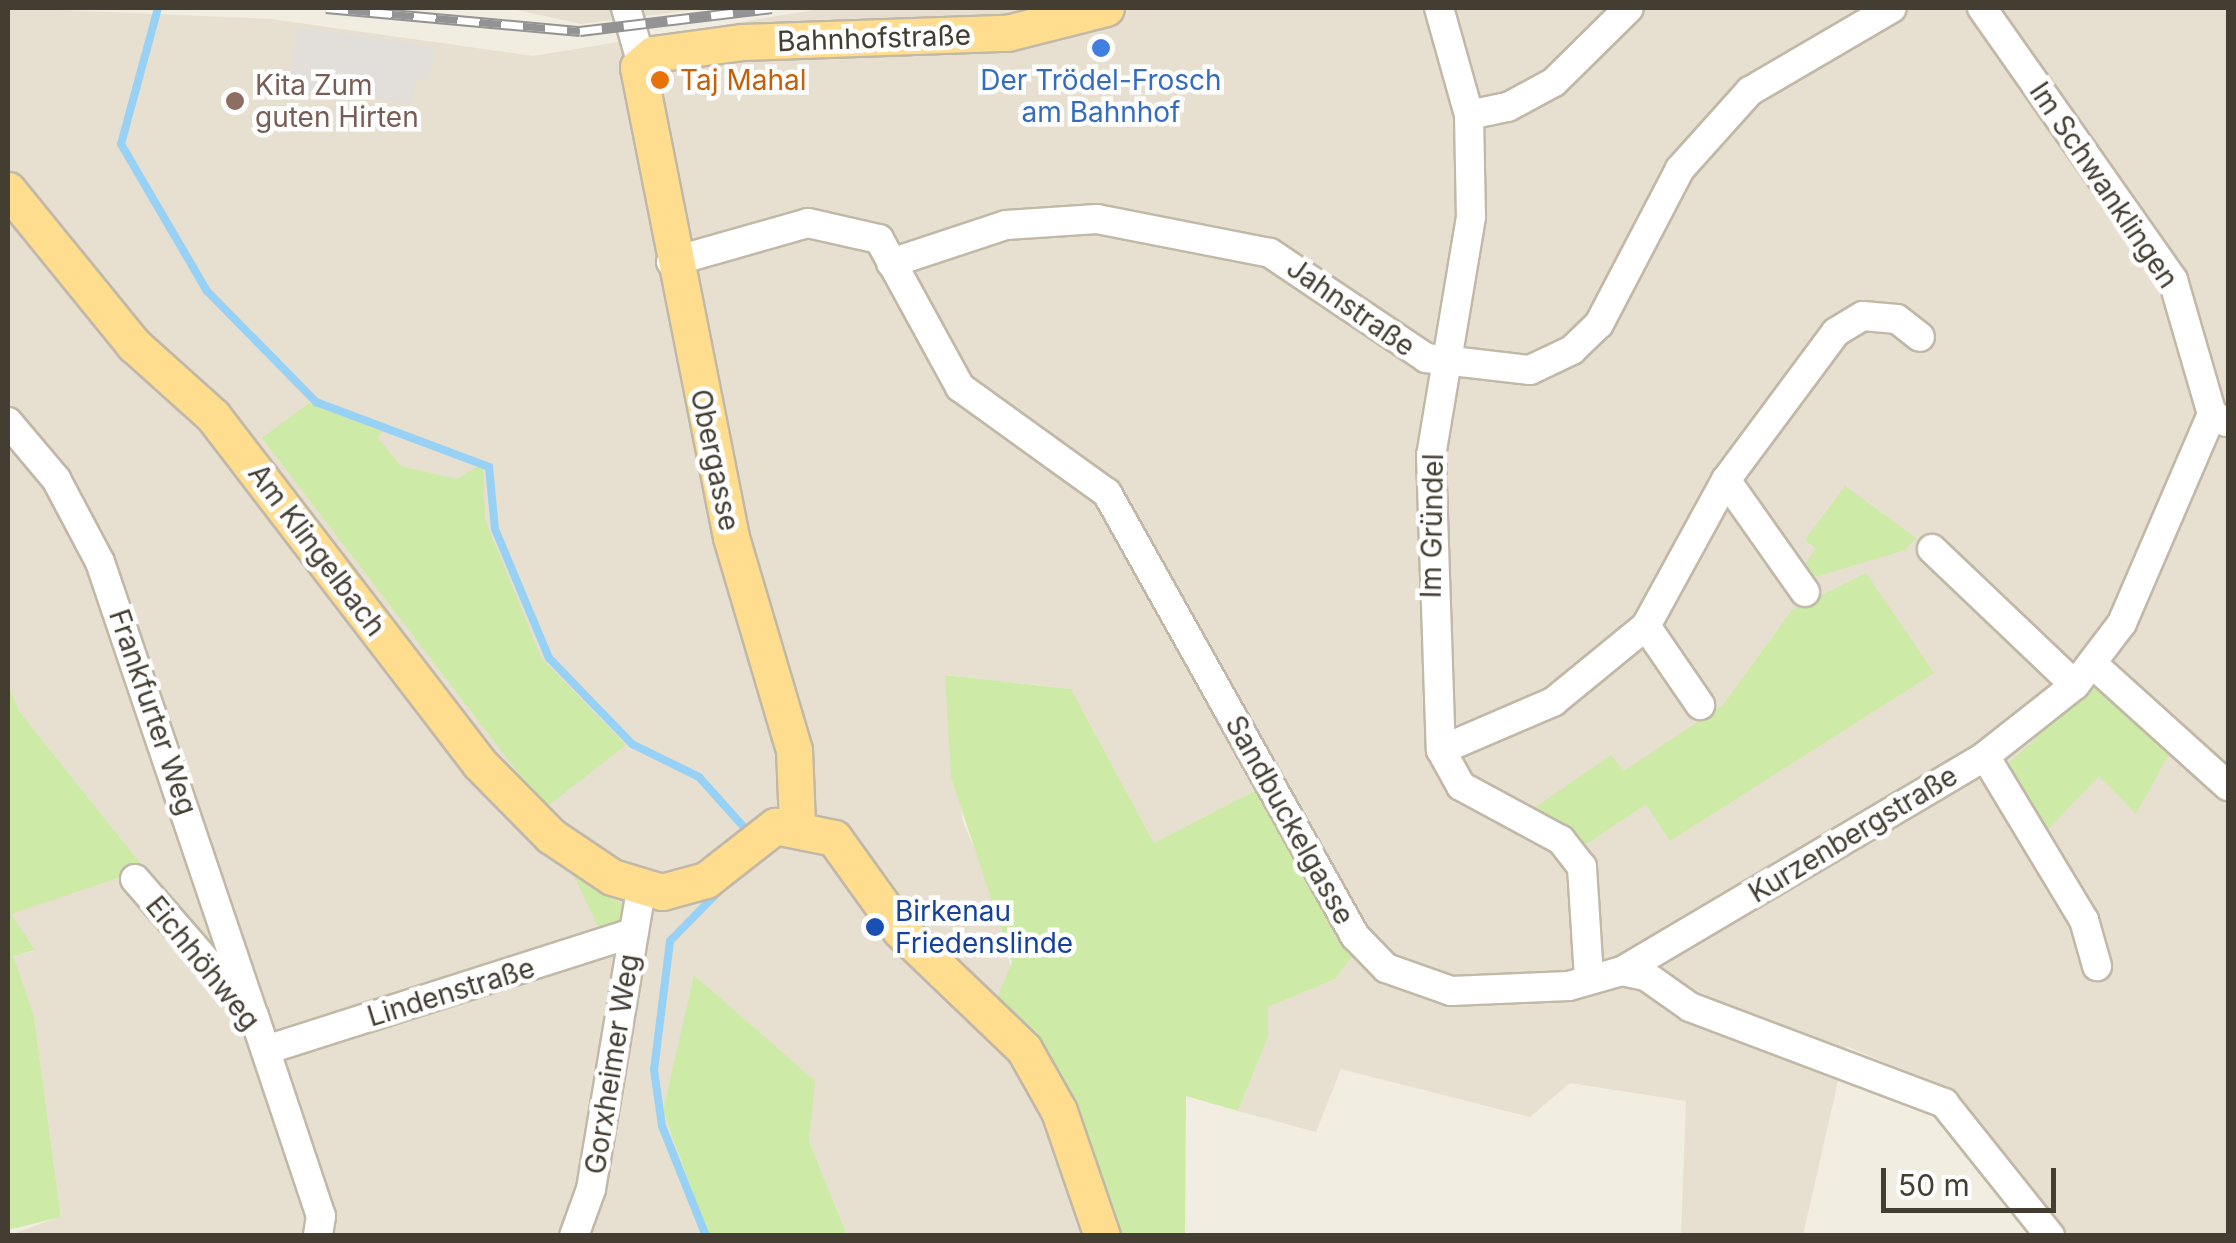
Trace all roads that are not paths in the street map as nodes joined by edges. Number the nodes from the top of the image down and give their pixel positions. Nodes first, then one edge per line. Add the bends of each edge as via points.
1 (626, 8) edge
2 (1106, 8) edge
3 (1440, 8) edge
4 (1629, 8) edge
5 (1892, 8) edge
6 (1982, 8) edge
7 (641, 61) junction
8 (1468, 115) junction
9 (8, 190) edge
10 (671, 262) junction
11 (891, 263) junction
12 (1920, 337) dead end
13 (1448, 367) junction
14 (2220, 419) edge
15 (10, 424) edge
16 (1726, 480) junction
17 (1932, 549) dead end
18 (1805, 592) dead end
19 (1646, 626) junction
20 (2085, 676) junction
21 (1700, 705) dead end
22 (1441, 750) junction
23 (1985, 756) junction
24 (2228, 786) edge
25 (797, 824) junction
26 (135, 879) dead end
27 (640, 890) junction
28 (633, 934) junction
29 (2097, 966) dead end
30 (1622, 970) junction
31 (1589, 978) junction
32 (254, 1016) junction
33 (269, 1049) junction
34 (318, 1236) edge
35 (574, 1236) edge
36 (1102, 1236) edge
37 (2050, 1236) edge

1 - 7 street, Obergasse
2 - 7 main road, Bahnhofstraße via 1007,32 743,42
3 - 8 street, Im Gründel
4 - 8 street via 1554,82 1508,107
5 - 13 street, Jahnstraße via 1750,91 1696,147 1619,296 1572,350 1530,370
6 - 14 street, Im Schwanklingen via 2173,280
7 - 10 main road, Obergasse
8 - 13 street, Im Gründel via 1470,216
9 - 27 main road, Am Klingelbach via 134,345 224,430 510,799 575,856
10 - 11 street, Sandbuckelgasse via 823,223 872,234
10 - 25 main road, Obergasse via 758,651 794,750
11 - 13 street, Jahnstraße via 1052,218 1236,244 1299,266 1405,347
11 - 31 street, Sandbuckelgasse via 960,387 1108,493 1376,961 1451,991
12 - 16 street via 1898,320 1863,316 1836,332
13 - 22 street, Im Gründel via 1431,455 1428,542
14 - 20 street, Kurzenbergstraße
15 - 32 street, Frankfurter Weg via 56,479 100,562
16 - 18 street
16 - 19 street
17 - 20 street
19 - 21 street
19 - 22 street via 1552,702
20 - 23 street, Kurzenbergstraße
20 - 24 street
22 - 31 street via 1461,786 1561,840 1582,867
23 - 29 street via 2084,920
23 - 30 street, Kurzenbergstraße
25 - 27 main road via 751,837 685,891
25 - 36 main road via 834,838 900,930 1024,1049 1059,1110
26 - 32 street, Eichhöhweg
27 - 28 street, Gorxheimer Weg
28 - 33 street, Lindenstraße
28 - 35 street, Gorxheimer Weg via 592,1188
30 - 31 street, Sandbuckelgasse
30 - 37 street via 1690,1007 1944,1103
32 - 33 street, Eichhöhweg
33 - 34 street, Eichhöhweg via 321,1216

